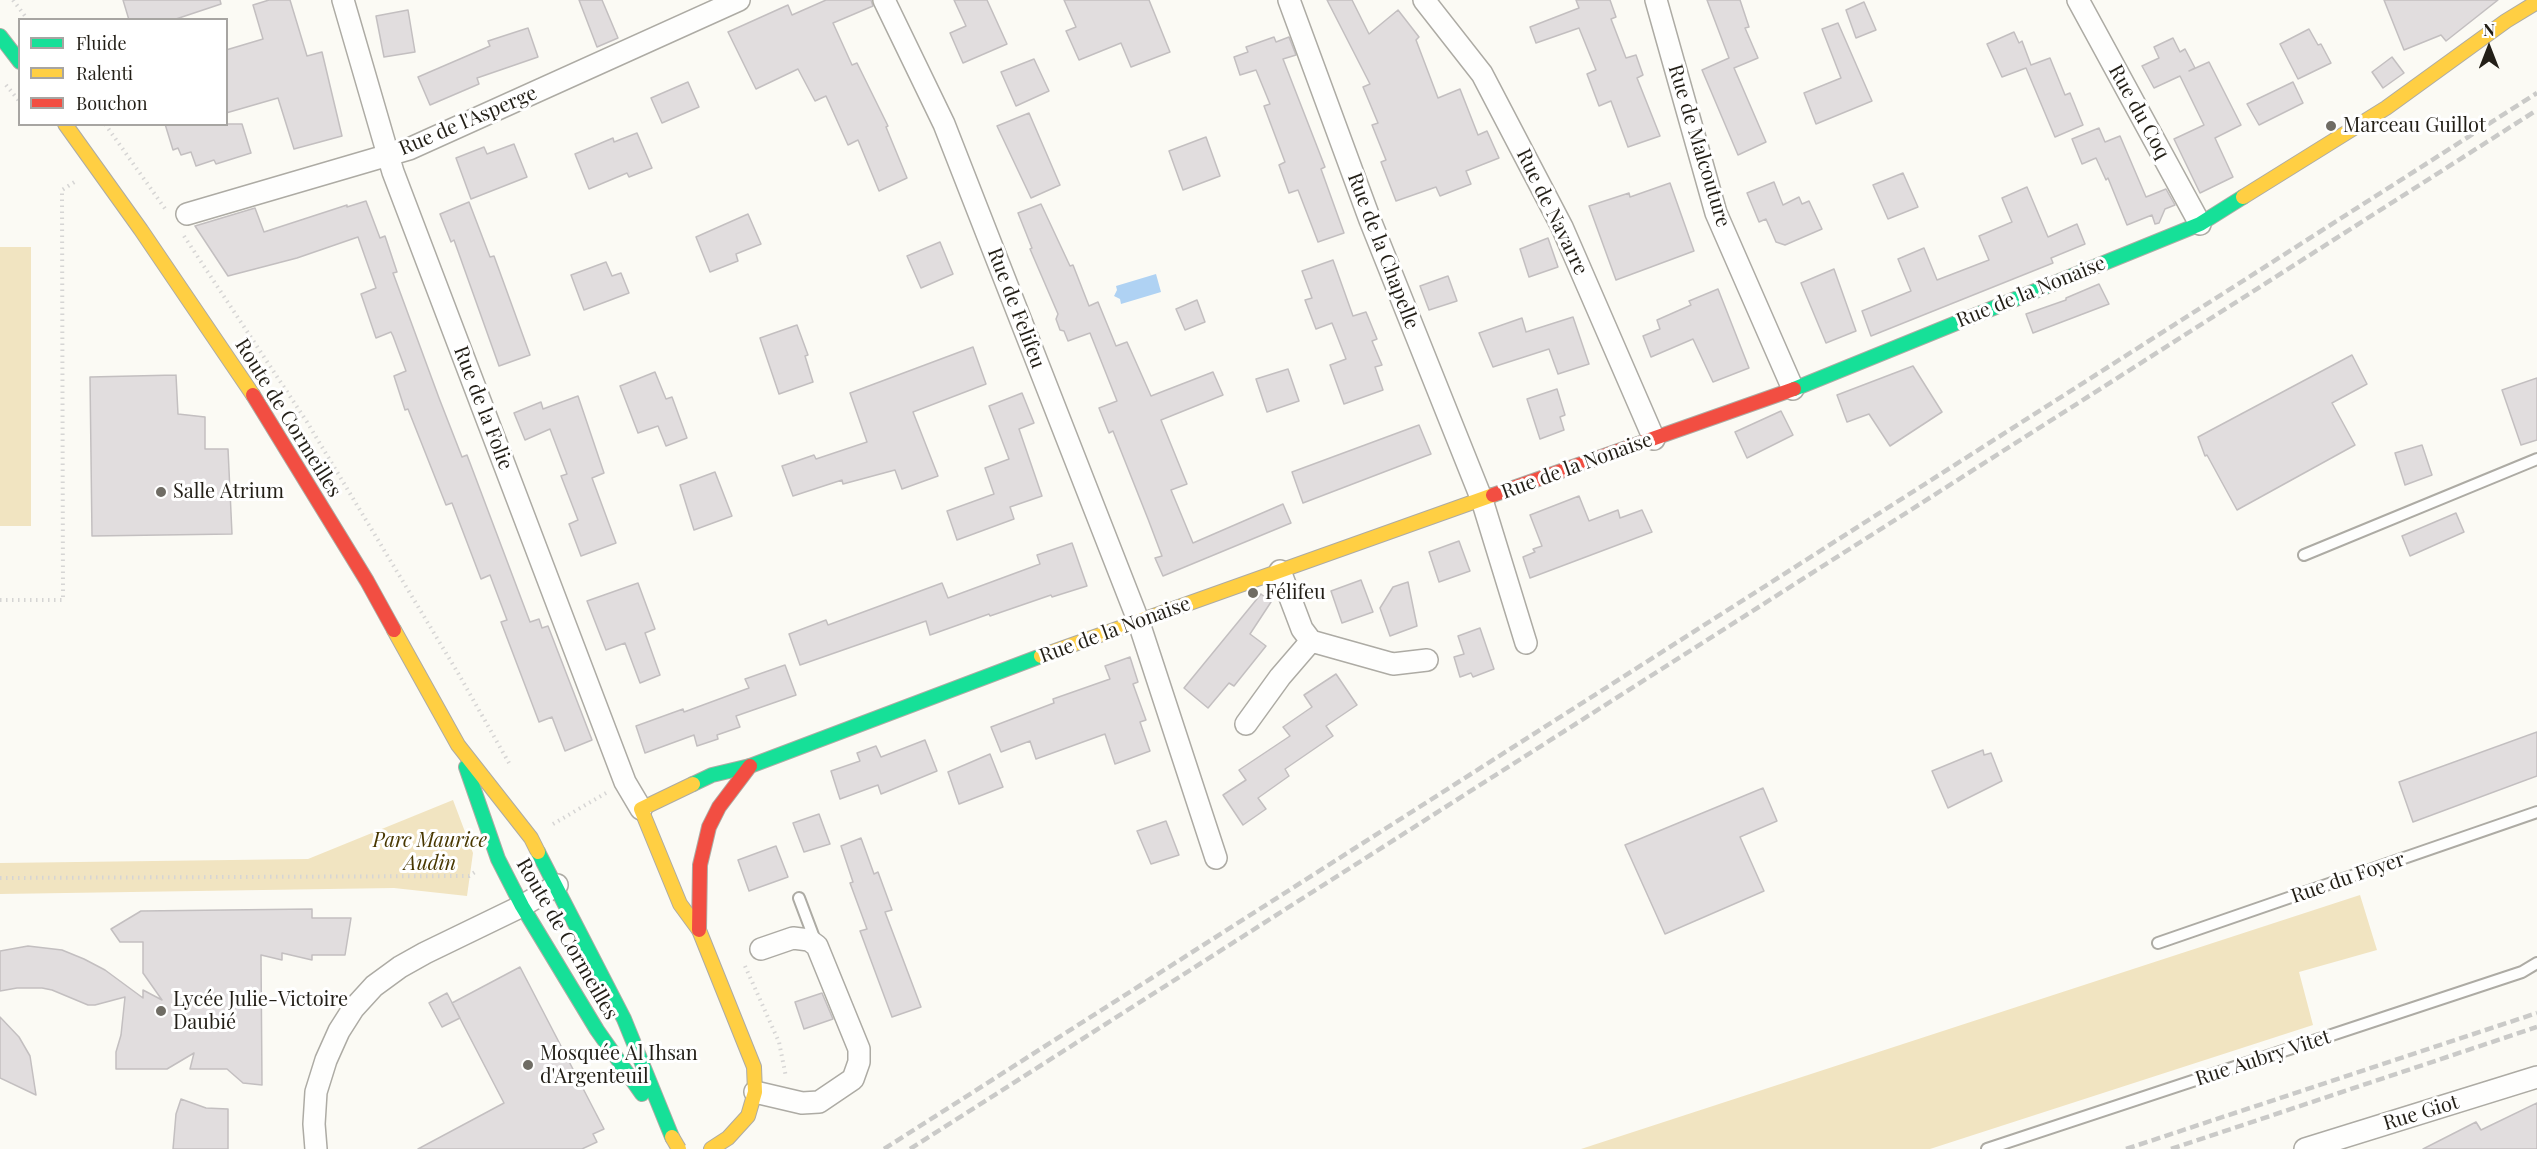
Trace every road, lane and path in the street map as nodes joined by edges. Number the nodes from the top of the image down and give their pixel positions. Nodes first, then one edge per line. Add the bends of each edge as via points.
1 (13, 0) edge
2 (343, 0) edge
3 (740, 0) edge
4 (884, 0) edge
5 (1289, 0) edge
6 (1424, 0) edge
7 (1656, 0) edge
8 (2078, 0) edge
9 (2537, 2) edge
10 (26, 18) edge
11 (0, 36) edge
12 (18, 59) edge
13 (0, 78) edge
14 (18, 100) edge
15 (66, 126) edge
16 (388, 155) junction
17 (79, 179) dead end
18 (187, 214) dead end
19 (2200, 224) junction
20 (1793, 388) junction
21 (1654, 439) junction
22 (2537, 459) edge
23 (1482, 500) junction
24 (2304, 555) dead end
25 (1280, 571) junction
26 (0, 600) edge
27 (1138, 620) junction
28 (1311, 641) junction
29 (1526, 644) dead end
30 (1426, 660) dead end
31 (1246, 724) dead end
32 (458, 745) junction
33 (750, 766) junction
34 (625, 782) junction
35 (641, 809) junction
36 (2537, 812) edge
37 (531, 838) junction
38 (1216, 858) dead end
39 (469, 876) dead end
40 (0, 878) edge
41 (557, 885) junction
42 (799, 898) dead end
43 (522, 906) junction
44 (699, 930) junction
45 (2158, 943) dead end
46 (817, 946) junction
47 (761, 949) dead end
48 (2537, 963) edge
49 (2537, 1077) edge
50 (755, 1092) junction
51 (675, 1143) edge
52 (316, 1149) edge
53 (711, 1149) edge
54 (1986, 1149) edge
55 (2305, 1149) edge

1 - 10 path
2 - 16 street, Rue de la Folie
3 - 16 street, Rue de l'Asperge
4 - 27 street, Rue de Felifeu via 944,124
5 - 23 street, Rue de la Chapelle via 1370,220
6 - 21 street, Rue de Navarre via 1487,84 1562,227
7 - 20 street, Rue de Malcouture via 1716,213
8 - 19 street, Rue du Coq
9 - 19 main road, Rue de la Nonaise via 2386,108
11 - 12 main road
13 - 14 path
15 - 32 main road, Route de Cormeilles via 249,389 367,581
16 - 18 street, Rue de l'Asperge
16 - 34 street, Rue de la Folie
17 - 26 path via 62,190 63,600
19 - 20 main road, Rue de la Nonaise
20 - 21 main road, Rue de la Nonaise
21 - 23 main road, Rue de la Nonaise
22 - 24 lane
23 - 25 main road, Rue de la Nonaise
23 - 29 street, Rue de la Nonaise
25 - 27 main road, Rue de la Nonaise
25 - 28 street via 1302,629
27 - 33 main road, Rue de la Nonaise
27 - 38 street, Rue de Felifeu
28 - 30 street via 1394,664
28 - 31 street
32 - 37 main road, Route de Cormeilles
32 - 43 main road, Route de Cormeilles via 498,859
33 - 35 main road, Rue de la Nonaise via 712,775
33 - 44 main road via 709,827 700,865
34 - 35 street, Rue de la Folie
34 - 37 path
35 - 44 main road via 680,904
36 - 45 lane, Rue du Foyer
37 - 41 main road, Route de Cormeilles
39 - 40 path
41 - 43 street
41 - 51 main road, Route de Cormeilles via 624,1018
42 - 46 lane
43 - 51 main road, Route de Cormeilles via 597,1030
43 - 52 street via 400,968 374,986 353,1009 326,1060 316,1092
44 - 50 main road via 754,1068
46 - 47 street via 792,938
46 - 50 street via 859,1049 853,1079 819,1102 802,1104
48 - 54 lane, Rue Aubry Vitet via 2522,972
49 - 55 street, Rue Giot
50 - 53 main road via 748,1116 739,1129

